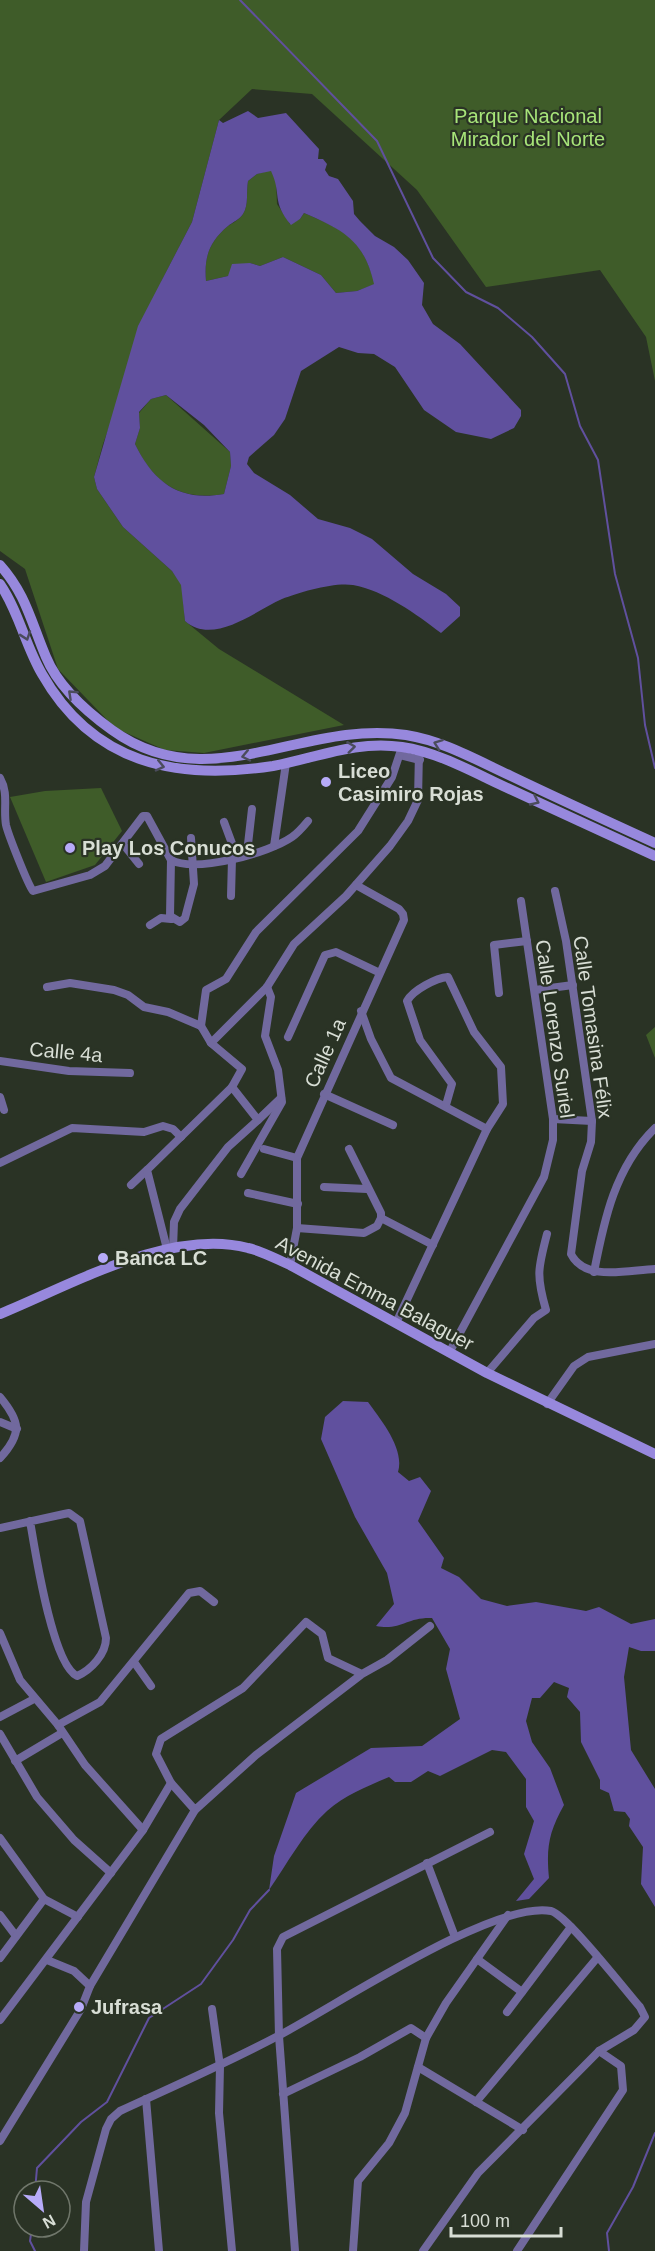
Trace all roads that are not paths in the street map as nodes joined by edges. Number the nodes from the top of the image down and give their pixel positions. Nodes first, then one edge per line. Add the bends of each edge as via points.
1 (0, 565) edge
2 (0, 584) edge
3 (401, 751) junction
4 (420, 755) junction
5 (286, 763) junction
6 (0, 778) edge
7 (252, 810) dead end
8 (308, 821) dead end
9 (224, 822) dead end
10 (610, 822) junction
11 (604, 833) junction
12 (191, 838) dead end
13 (655, 843) edge
14 (123, 844) junction
15 (274, 846) junction
16 (247, 854) junction
17 (651, 855) edge
18 (235, 858) junction
19 (171, 860) junction
20 (139, 864) dead end
21 (195, 866) junction
22 (356, 885) junction
23 (555, 891) dead end
24 (231, 896) dead end
25 (520, 901) dead end
26 (171, 919) junction
27 (150, 925) dead end
28 (527, 941) junction
29 (378, 972) junction
30 (573, 985) junction
31 (47, 987) dead end
32 (267, 987) junction
33 (535, 990) junction
34 (499, 993) dead end
35 (361, 1011) junction
36 (201, 1026) junction
37 (288, 1037) dead end
38 (211, 1043) junction
39 (0, 1061) edge
40 (130, 1073) dead end
41 (232, 1087) junction
42 (324, 1094) junction
43 (282, 1096) junction
44 (0, 1097) edge
45 (446, 1105) junction
46 (4, 1110) dead end
47 (553, 1119) junction
48 (258, 1120) junction
49 (592, 1121) junction
50 (393, 1125) dead end
51 (655, 1128) edge
52 (487, 1129) junction
53 (181, 1137) junction
54 (264, 1149) dead end
55 (349, 1149) dead end
56 (297, 1158) junction
57 (0, 1163) edge
58 (147, 1170) junction
59 (241, 1174) dead end
60 (131, 1185) dead end
61 (324, 1187) dead end
62 (367, 1189) junction
63 (248, 1193) dead end
64 (298, 1204) junction
65 (381, 1218) junction
66 (297, 1228) junction
67 (547, 1234) dead end
68 (433, 1245) junction
69 (170, 1249) junction
70 (290, 1265) junction
71 (655, 1269) edge
72 (594, 1272) junction
73 (0, 1314) edge
74 (396, 1323) junction
75 (655, 1344) edge
76 (449, 1353) junction
77 (486, 1373) junction
78 (0, 1397) edge
79 (547, 1404) junction
80 (0, 1422) edge
81 (17, 1429) junction
82 (655, 1454) edge
83 (0, 1458) edge
84 (30, 1521) junction
85 (0, 1528) edge
86 (214, 1602) dead end
87 (430, 1626) dead end
88 (0, 1633) edge
89 (134, 1662) junction
90 (362, 1674) junction
91 (151, 1686) dead end
92 (34, 1699) junction
93 (0, 1717) edge
94 (58, 1725) junction
95 (63, 1733) junction
96 (0, 1734) edge
97 (15, 1761) junction
98 (171, 1783) junction
99 (195, 1810) junction
100 (143, 1830) junction
101 (490, 1832) dead end
102 (0, 1838) edge
103 (428, 1863) junction
104 (111, 1873) junction
105 (44, 1899) junction
106 (0, 1915) edge
107 (508, 1915) junction
108 (78, 1917) junction
109 (571, 1927) junction
110 (15, 1936) junction
111 (455, 1937) junction
112 (0, 1958) edge
113 (597, 1958) junction
114 (477, 1959) junction
115 (47, 1960) junction
116 (90, 1986) junction
117 (522, 1992) junction
118 (212, 2009) dead end
119 (507, 2012) dead end
120 (0, 2020) edge
121 (279, 2036) junction
122 (426, 2038) junction
123 (599, 2051) junction
124 (220, 2066) junction
125 (418, 2067) junction
126 (283, 2094) junction
127 (146, 2099) junction
128 (476, 2102) junction
129 (523, 2130) junction
130 (0, 2141) edge
131 (84, 2251) edge
132 (159, 2251) edge
133 (232, 2251) edge
134 (295, 2251) edge
135 (353, 2251) edge
136 (423, 2251) edge
137 (517, 2251) edge

10 -> 1 street via 452,749 409,736 337,736 212,761 175,758 145,748 112,729 64,687 46,658 25,601
2 -> 5 street via 49,686 80,721 121,751 158,766 196,772 240,771
3 - 4 street
5 -> 3 street via 336,749 381,745
3 - 36 street via 381,798 358,831 256,932 226,979 206,990
4 -> 11 street via 466,768
4 - 22 street via 419,792 413,814
5 - 15 street
6 - 14 street via 6,796 6,824 33,891 90,875 105,866
7 - 16 street
8 - 15 street via 291,838
9 - 18 street
10 - 11 street
10 - 13 street
11 - 17 street
12 - 21 street
14 - 19 street via 147,816
14 - 20 street
15 - 16 street
16 - 18 street
18 - 21 street
18 - 24 street
19 - 21 street
19 - 26 street
21 - 26 street via 192,900 185,918 180,922
22 - 29 street, Calle 1a via 403,914 402,924
22 - 32 street via 300,938
23 - 30 street, Calle Tomasina Félix
25 - 28 street, Calle Lorenzo Suriel
26 - 27 street via 161,918
28 - 33 street, Calle Lorenzo Suriel
28 - 34 street via 494,941
29 - 35 street, Calle 1a
29 - 37 street via 340,953 328,952
30 - 33 street
30 - 49 street, Calle Tomasina Félix
31 - 36 street via 70,983 114,990 144,1007
32 - 38 street
32 - 43 street via 271,997 265,1036 279,1070
33 - 47 street, Calle Lorenzo Suriel
35 - 42 street, Calle 1a
35 - 45 street via 391,1077
36 - 38 street
38 - 41 street via 242,1069
39 - 40 street, Calle 4a via 69,1071
41 - 48 street
41 - 53 street
42 - 50 street
42 - 56 street, Calle 1a
43 - 48 street
43 - 59 street via 272,1124
44 - 46 street
45 - 52 street
45 - 52 street via 452,1091 450,1078 420,1040 407,1001 410,995 448,977 474,1032 501,1067 503,1104
47 - 49 street
47 - 76 street, Calle Lorenzo Suriel via 553,1140 544,1176
48 - 69 street via 228,1147 180,1209
49 - 72 street, Calle Tomasina Félix via 571,1254 576,1264
51 - 72 street via 640,1144 609,1201
52 - 68 street
53 - 57 street via 163,1126 144,1132 72,1128
53 - 58 street
54 - 56 street
55 - 62 street
56 - 64 street, Calle 1a
58 - 60 street
58 - 69 street
61 - 62 street
62 - 65 street
63 - 64 street
64 - 66 street, Calle 1a
65 - 66 street via 378,1226 364,1233
65 - 68 street
66 - 70 street, Calle 1a
67 - 77 street via 538,1267 546,1310 534,1318
68 - 74 street
69 - 70 street, Avenida Emma Balaguer via 232,1245
69 - 73 street, Avenida Emma Balaguer via 97,1272
70 - 74 street, Avenida Emma Balaguer
71 - 72 street
74 - 76 street, Avenida Emma Balaguer
75 - 79 street via 588,1357 574,1366
76 - 77 street, Avenida Emma Balaguer
77 - 79 street, Avenida Emma Balaguer
78 - 81 street via 14,1414
79 - 82 street, Avenida Emma Balaguer
80 - 81 street
81 - 83 street
84 - 84 street via 40,1585 66,1663 77,1676 89,1669 106,1645 82,1526 69,1513
84 - 85 street
86 - 89 street via 200,1591 189,1593
87 - 90 street
88 - 92 street via 15,1671
89 - 91 street
89 - 94 street via 100,1702
90 - 98 street via 328,1658 322,1634 306,1622 243,1688 161,1739 156,1754
90 - 99 street via 256,1755
92 - 93 street
92 - 94 street
94 - 95 street
95 - 97 street
95 - 100 street via 85,1765
96 - 97 street
97 - 104 street via 37,1797 74,1840
98 - 99 street
98 - 100 street
99 - 116 street
100 - 104 street
101 - 103 street
102 - 105 street
103 - 111 street
103 - 121 street via 283,1937 278,1949
104 - 108 street
105 - 108 street
105 - 110 street
106 - 110 street
107 - 109 street via 550,1911
107 - 111 street
107 - 114 street
108 - 115 street
109 - 113 street
109 - 117 street
110 - 112 street
111 - 121 street
113 - 123 street via 645,2017 634,2030
113 - 128 street
114 - 117 street
114 - 122 street
115 - 116 street via 74,1971
115 - 120 street
116 - 130 street via 81,2009
117 - 119 street
118 - 124 street
121 - 124 street
121 - 126 street
122 - 125 street
122 - 126 street via 411,2028
123 - 129 street
123 - 137 street via 621,2066 623,2090
124 - 127 street
124 - 133 street via 219,2113
125 - 128 street
125 - 135 street via 405,2113 389,2143 358,2181
126 - 134 street
127 - 131 street via 120,2111 106,2129 86,2202
127 - 132 street
128 - 129 street
129 - 136 street via 477,2174

